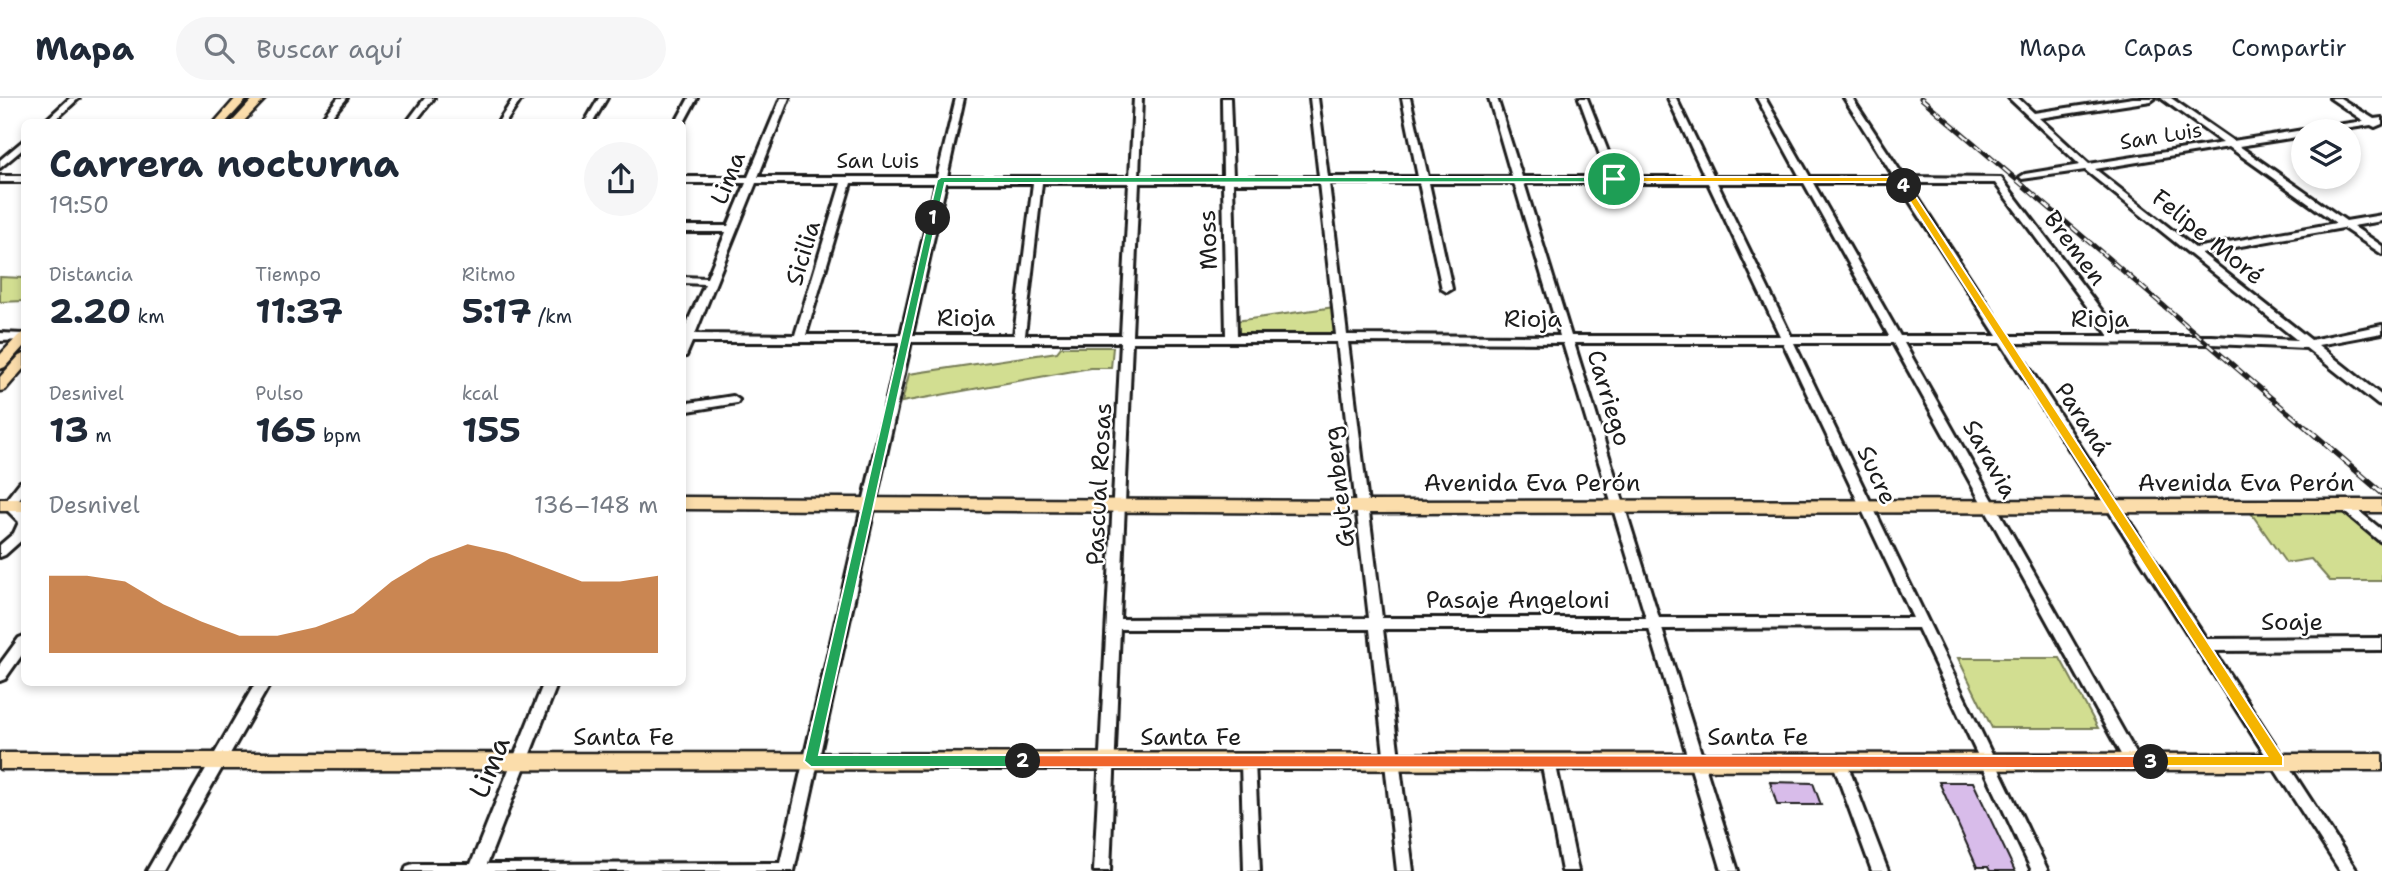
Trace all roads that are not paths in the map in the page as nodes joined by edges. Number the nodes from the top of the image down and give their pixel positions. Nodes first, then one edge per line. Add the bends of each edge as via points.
1 (75, 98) edge
2 (242, 98) edge
3 (260, 98) edge
4 (343, 98) edge
5 (430, 98) edge
6 (518, 98) edge
7 (603, 98) edge
8 (693, 98) edge
9 (785, 98) edge
10 (960, 98) edge
11 (1138, 98) edge
12 (1226, 98) edge
13 (1314, 98) edge
14 (1406, 98) edge
15 (1493, 98) edge
16 (1583, 98) edge
17 (1672, 98) edge
18 (1761, 98) edge
19 (1848, 98) edge
20 (2013, 98) edge
21 (2151, 98) edge
22 (2165, 98) edge
23 (2334, 98) edge
24 (2033, 116) junction
25 (51, 119) edge
26 (223, 119) edge
27 (240, 119) edge
28 (326, 119) edge
29 (413, 119) edge
30 (504, 119) edge
31 (591, 119) edge
32 (682, 119) edge
33 (2379, 124) edge
34 (2361, 126) edge
35 (2291, 135) edge
36 (2231, 145) junction
37 (21, 146) edge
38 (0, 165) edge
39 (2088, 167) junction
40 (2025, 177) dead end
41 (0, 179) edge
42 (21, 179) edge
43 (1614, 179) junction
44 (1711, 179) junction
45 (686, 180) edge
46 (752, 180) junction
47 (847, 180) junction
48 (941, 180) junction
49 (1038, 180) junction
50 (1133, 180) junction
51 (1227, 180) junction
52 (1807, 180) junction
53 (1900, 180) junction
54 (1998, 180) joint
55 (1324, 181) junction
56 (1424, 181) junction
57 (1518, 181) junction
58 (2382, 218) edge
59 (2344, 225) junction
60 (686, 229) edge
61 (732, 229) junction
62 (2193, 251) junction
63 (2382, 251) edge
64 (686, 281) edge
65 (712, 281) junction
66 (1447, 289) dead end
67 (2382, 329) edge
68 (686, 336) edge
69 (0, 337) edge
70 (21, 337) edge
71 (686, 338) edge
72 (799, 339) junction
73 (906, 339) junction
74 (1019, 339) junction
75 (1126, 339) junction
76 (21, 340) edge
77 (1233, 340) junction
78 (1343, 340) junction
79 (1567, 340) junction
80 (2118, 340) junction
81 (1788, 341) junction
82 (1897, 341) junction
83 (2005, 341) junction
84 (2307, 344) junction
85 (21, 362) edge
86 (0, 364) edge
87 (0, 386) edge
88 (733, 400) dead end
89 (2382, 402) edge
90 (686, 407) edge
91 (21, 490) edge
92 (686, 503) edge
93 (11, 505) edge
94 (868, 505) junction
95 (1119, 505) junction
96 (1618, 505) junction
97 (1866, 505) junction
98 (1990, 505) junction
99 (2112, 505) junction
100 (2345, 506) junction
101 (2382, 506) edge
102 (1362, 507) junction
103 (21, 532) edge
104 (2382, 537) edge
105 (21, 543) edge
106 (1, 552) edge
107 (1654, 622) junction
108 (1376, 623) junction
109 (1922, 623) junction
110 (1114, 625) junction
111 (2382, 644) edge
112 (2203, 645) junction
113 (21, 646) edge
114 (0, 675) edge
115 (262, 686) edge
116 (549, 686) edge
117 (0, 761) edge
118 (218, 761) junction
119 (520, 761) junction
120 (811, 761) junction
121 (1108, 761) junction
122 (1248, 761) junction
123 (1392, 761) junction
124 (1548, 761) junction
125 (1697, 761) junction
126 (1839, 761) junction
127 (1988, 761) junction
128 (2133, 762) junction
129 (2278, 762) junction
130 (2382, 762) edge
131 (786, 870) edge
132 (155, 871) edge
133 (413, 871) edge
134 (476, 871) edge
135 (1102, 871) edge
136 (1252, 871) edge
137 (1405, 871) edge
138 (1570, 871) edge
139 (1730, 871) edge
140 (1880, 871) edge
141 (2040, 871) edge
142 (2349, 871) edge

1 - 25 street
2 - 26 main road
3 - 27 main road
4 - 28 street
5 - 29 street
6 - 30 street
7 - 31 street
8 - 32 street
9 - 46 street, Lima
10 - 48 street
11 - 50 street, Pascual Rosas
12 - 51 street, Moss
13 - 55 street, Gutenberg
14 - 56 street
15 - 57 street, Carriego
16 - 43 street
17 - 44 street, Sucre
18 - 52 street, Saravia
19 - 53 street, Paraná
20 - 24 street, Felipe Moré
21 - 24 street
22 - 36 street
23 - 33 street
24 - 39 street, Felipe Moré
33 - 34 street
35 - 36 street, San Luis
36 - 39 street, San Luis
36 - 59 street
37 - 38 street
39 - 40 street, San Luis
39 - 62 street, Felipe Moré
41 - 42 street
43 - 44 street, San Luis
43 - 57 street, San Luis
44 - 52 street, San Luis
44 - 81 street, Sucre
45 - 46 street, San Luis
46 - 47 street, San Luis
46 - 61 street, Lima
47 - 48 street, San Luis
47 - 72 street, Sicilia
48 - 49 street, San Luis
48 - 73 street
49 - 50 street, San Luis
49 - 74 street
50 - 51 street, San Luis
50 - 75 street, Pascual Rosas
51 - 55 street, San Luis
51 - 77 street, Moss
52 - 53 street, San Luis
52 - 82 street, Saravia
53 - 54 street, San Luis
53 - 83 street, Paraná
54 - 80 street, Bremen
55 - 56 street, San Luis
55 - 78 street, Gutenberg
56 - 57 street, San Luis
56 - 66 street
57 - 79 street, Carriego
58 - 59 street
59 - 62 street
59 - 63 street
60 - 61 street
61 - 65 street, Lima
62 - 84 street, Felipe Moré
64 - 65 street
65 - 68 street, Lima
67 - 84 street, Rioja
69 - 70 street
71 - 72 street, Rioja
72 - 73 street, Rioja
73 - 74 street, Rioja
73 - 94 street
74 - 75 street, Rioja
75 - 77 street, Rioja
75 - 95 street, Pascual Rosas
76 - 86 main road
77 - 78 street, Rioja
78 - 79 street, Rioja
78 - 102 street, Gutenberg
79 - 81 street, Rioja
79 - 96 street, Carriego
80 - 83 street, Rioja
80 - 84 street, Rioja
81 - 82 street, Rioja
81 - 97 street, Sucre
82 - 83 street, Rioja
82 - 98 street, Saravia
83 - 99 street, Paraná
84 - 89 street, Felipe Moré
85 - 87 main road
88 - 90 street
91 - 93 street
92 - 94 main road, Avenida Eva Perón
94 - 95 main road, Avenida Eva Perón
94 - 120 street
95 - 102 main road, Avenida Eva Perón
95 - 110 street, Pascual Rosas
96 - 97 main road, Avenida Eva Perón
96 - 102 main road, Avenida Eva Perón
96 - 107 street, Carriego
97 - 98 main road, Avenida Eva Perón
97 - 109 street, Sucre
98 - 99 main road, Avenida Eva Perón
98 - 128 street, Saravia
99 - 100 main road, Avenida Eva Perón
99 - 112 street, Paraná
100 - 101 main road, Avenida Eva Perón
100 - 104 street
102 - 108 street, Gutenberg
103 - 106 street
105 - 106 street
107 - 108 street, Pasaje Angeloni
107 - 109 street, Pasaje Angeloni
107 - 125 street, Carriego
108 - 110 street, Pasaje Angeloni
108 - 123 street, Gutenberg
109 - 127 street, Sucre
110 - 121 street, Pascual Rosas
111 - 112 street, Soaje
112 - 129 street, Paraná
113 - 114 street
115 - 118 street
116 - 119 street, Lima
117 - 118 main road, Santa Fe
118 - 119 main road, Santa Fe
118 - 132 street
119 - 120 main road, Santa Fe
119 - 134 street, Lima
120 - 121 main road, Santa Fe
120 - 131 street
121 - 122 main road, Santa Fe
121 - 135 street, Pascual Rosas
122 - 123 main road, Santa Fe
122 - 136 street
123 - 124 main road, Santa Fe
123 - 137 street, Gutenberg
124 - 125 main road, Santa Fe
124 - 138 street
125 - 126 main road, Santa Fe
125 - 139 street, Carriego
126 - 127 main road, Santa Fe
126 - 140 street
127 - 128 main road, Santa Fe
127 - 141 street, Sucre
128 - 129 main road, Santa Fe
129 - 130 main road, Santa Fe
129 - 142 street, Paraná
131 - 134 street
133 - 134 street

